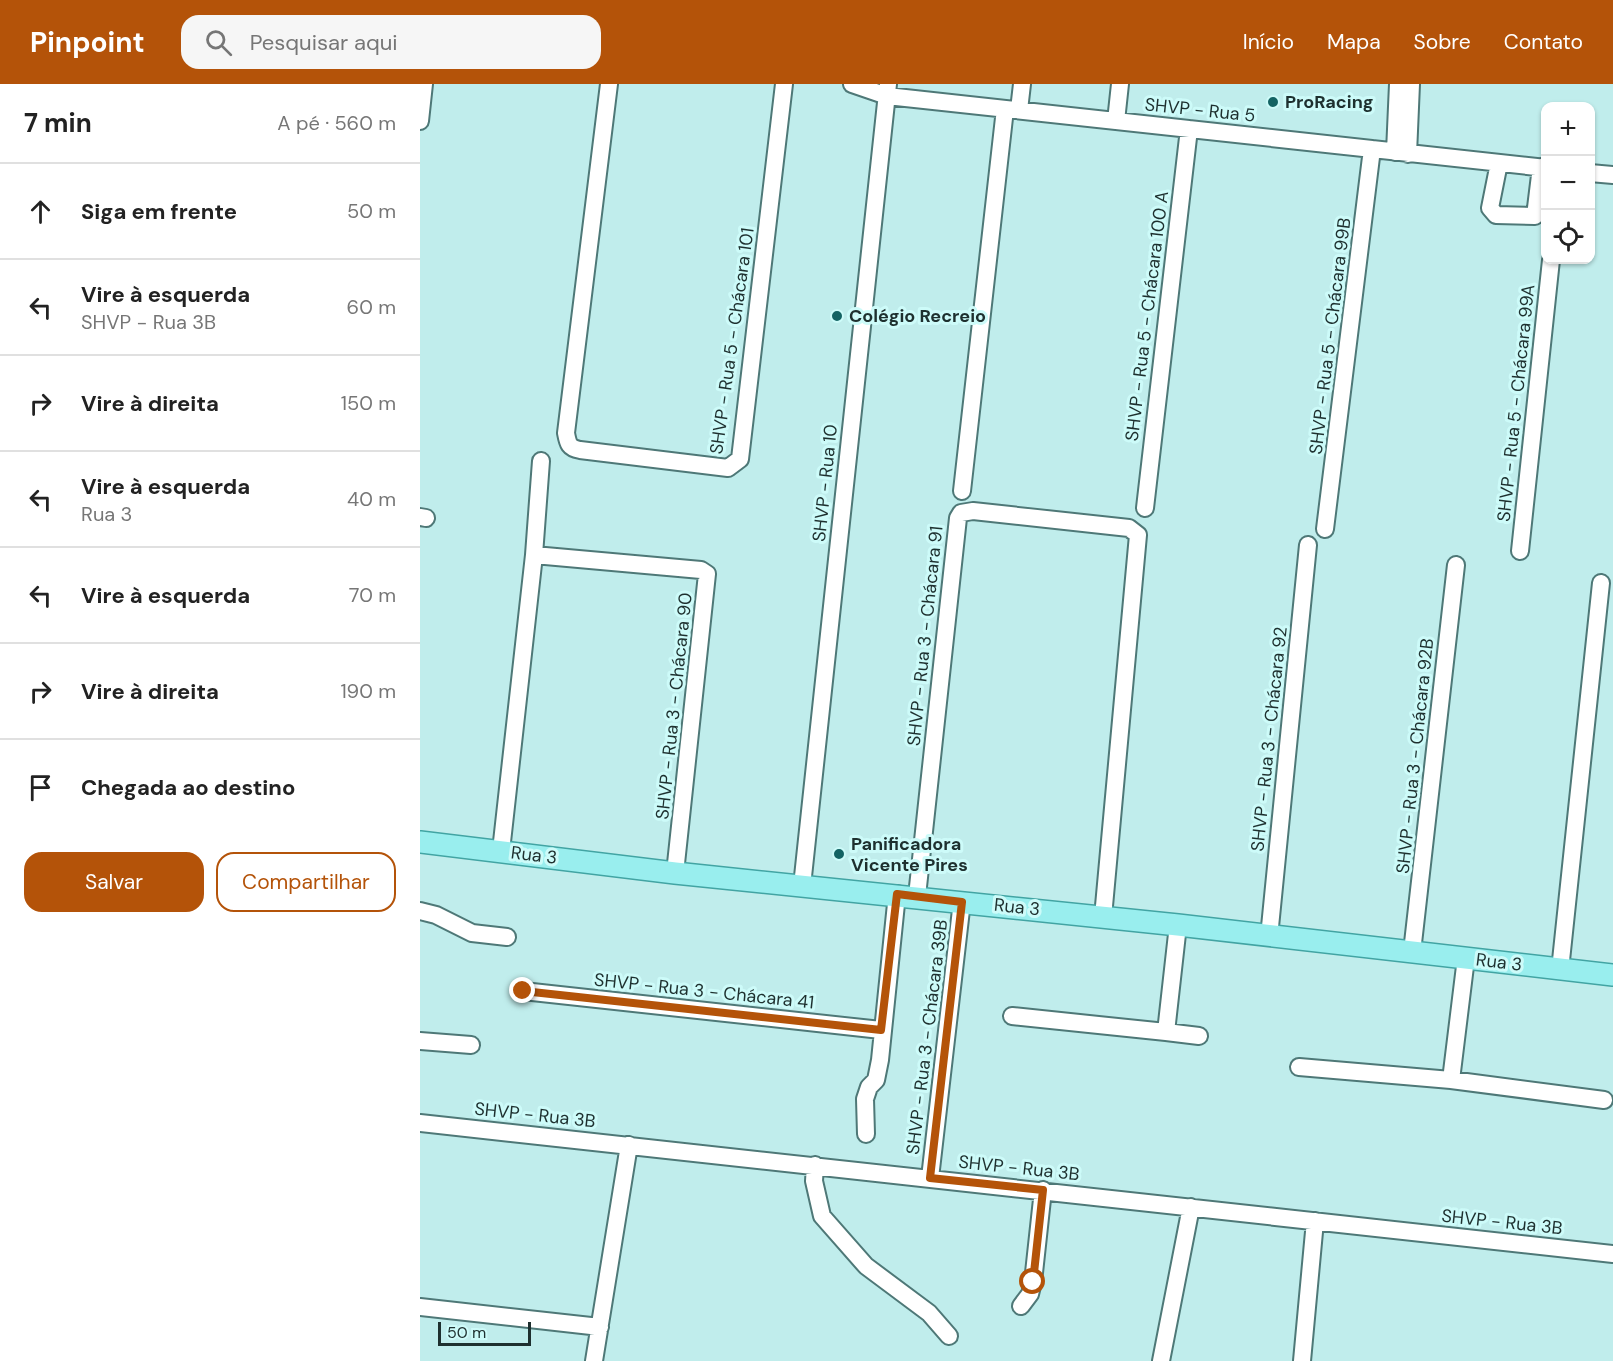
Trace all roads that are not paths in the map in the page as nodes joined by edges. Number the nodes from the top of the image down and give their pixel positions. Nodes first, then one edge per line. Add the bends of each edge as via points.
1 (424, 84) edge
2 (609, 84) edge
3 (784, 84) edge
4 (852, 84) edge
5 (1022, 84) edge
6 (1120, 84) edge
7 (1398, 84) edge
8 (1411, 84) edge
9 (888, 90) edge
10 (1012, 110) junction
11 (420, 121) edge
12 (1116, 121) junction
13 (1189, 129) junction
14 (1372, 149) junction
15 (1402, 153) junction
16 (1499, 163) junction
17 (1541, 168) edge
18 (1595, 173) edge
19 (1613, 175) edge
20 (1541, 180) edge
21 (1551, 264) edge
22 (541, 461) dead end
23 (962, 491) dead end
24 (1145, 508) dead end
25 (1325, 529) dead end
26 (1308, 544) dead end
27 (1520, 551) dead end
28 (534, 555) junction
29 (1456, 565) dead end
30 (1601, 583) dead end
31 (420, 843) edge
32 (501, 851) junction
33 (675, 873) junction
34 (802, 886) junction
35 (907, 895) junction
36 (962, 902) junction
37 (420, 911) edge
38 (1102, 917) junction
39 (1178, 925) junction
40 (507, 937) dead end
41 (1269, 937) junction
42 (1412, 952) junction
43 (1466, 958) junction
44 (1560, 970) junction
45 (1613, 975) edge
46 (523, 991) dead end
47 (1012, 1016) dead end
48 (881, 1030) junction
49 (1166, 1032) junction
50 (1199, 1036) dead end
51 (420, 1041) edge
52 (471, 1045) dead end
53 (1299, 1067) dead end
54 (1451, 1080) junction
55 (1604, 1100) dead end
56 (420, 1123) edge
57 (866, 1134) dead end
58 (629, 1144) junction
59 (815, 1165) junction
60 (930, 1178) junction
61 (1043, 1190) junction
62 (1191, 1207) junction
63 (1315, 1221) junction
64 (1613, 1254) edge
65 (1021, 1306) dead end
66 (420, 1307) edge
67 (600, 1327) junction
68 (949, 1336) dead end
69 (594, 1361) edge
70 (1161, 1361) edge
71 (1302, 1361) edge

1 - 11 street
2 - 3 street, SHVP - Rua 5 - Chácara 101 via 566,433 568,443 580,450 728,468 740,459
4 - 9 street, SHVP - Rua 5
5 - 10 street
6 - 12 street
7 - 15 street
8 - 15 street
9 - 10 street, SHVP - Rua 5
9 - 34 street, SHVP - Rua 10
10 - 12 street, SHVP - Rua 5
10 - 23 street
12 - 13 street, SHVP - Rua 5
13 - 14 street, SHVP - Rua 5
13 - 24 street, SHVP - Rua 5 - Chácara 100 A
14 - 15 street, SHVP - Rua 5
14 - 25 street, SHVP - Rua 5 - Chácara 99B
15 - 16 street, SHVP - Rua 5
16 - 17 street, SHVP - Rua 5
16 - 20 street via 1490,208 1496,215 1535,216
18 - 19 street
21 - 27 street, SHVP - Rua 5 - Chácara 99A
22 - 28 street
26 - 41 street, SHVP - Rua 3 - Chácara 92
28 - 32 street
28 - 33 street, SHVP - Rua 3 - Chácara 90 via 701,570 707,574
29 - 42 street, SHVP - Rua 3 - Chácara 92B
30 - 44 street
31 - 32 main road, Rua 3
32 - 33 main road, Rua 3
33 - 34 main road, Rua 3
34 - 35 main road, Rua 3
35 - 36 main road, Rua 3
35 - 38 street, SHVP - Rua 3 - Chácara 91 via 958,518 967,512 995,513 1130,528 1138,535
35 - 48 street
36 - 38 main road, Rua 3
36 - 60 street, SHVP - Rua 3 - Chácara 39B
37 - 40 street via 471,933
38 - 39 main road, Rua 3
39 - 41 main road, Rua 3
39 - 49 street
41 - 42 main road, Rua 3
42 - 43 main road, Rua 3
43 - 44 main road, Rua 3
43 - 54 street
44 - 45 main road, Rua 3
46 - 48 street, SHVP - Rua 3 - Chácara 41
47 - 49 street
48 - 57 street via 877,1075 865,1099
49 - 50 street
51 - 52 street
53 - 54 street
54 - 55 street
56 - 58 street, SHVP - Rua 3B
58 - 59 street, SHVP - Rua 3B
58 - 67 street
59 - 60 street, SHVP - Rua 3B
59 - 68 street via 814,1181 822,1216 866,1266 929,1313
60 - 61 street, SHVP - Rua 3B
61 - 62 street, SHVP - Rua 3B
61 - 65 street via 1033,1282
62 - 63 street, SHVP - Rua 3B
62 - 70 street
63 - 64 street, SHVP - Rua 3B
63 - 71 street
66 - 67 street
67 - 69 street

